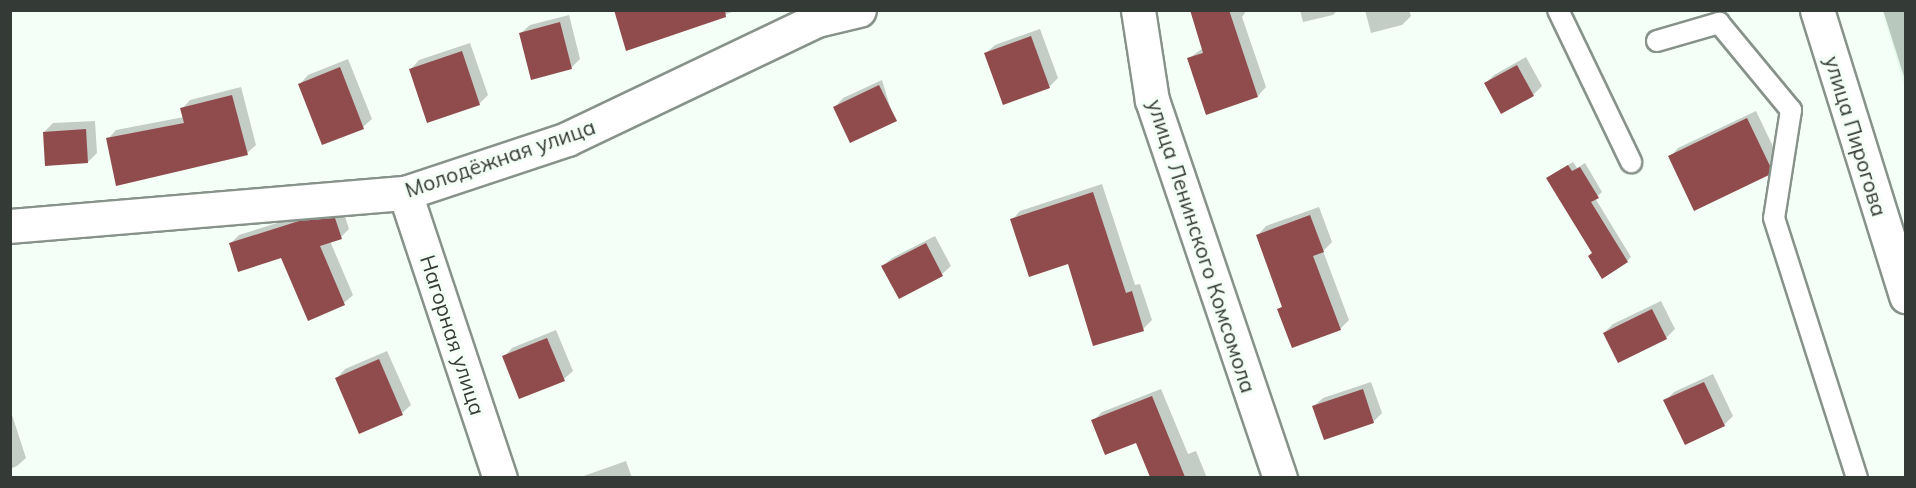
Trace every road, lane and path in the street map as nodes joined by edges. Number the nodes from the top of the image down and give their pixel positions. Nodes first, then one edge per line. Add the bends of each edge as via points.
1 (860, 10) edge
2 (1138, 10) edge
3 (1558, 10) edge
4 (1817, 10) edge
5 (1657, 41) dead end
6 (1631, 162) dead end
7 (405, 193) junction
8 (10, 226) edge
9 (1905, 296) edge
10 (500, 477) edge
11 (1280, 477) edge
12 (1857, 477) edge

1 - 7 street, Молодёжная улица via 817,20 567,139
2 - 11 street, улица Ленинского Комсомола via 1152,100
3 - 6 lane
4 - 9 street, улица Пирогова
5 - 12 lane via 1719,23 1791,110 1774,218
7 - 8 street, Молодёжная улица
7 - 10 street, Нагорная улица

